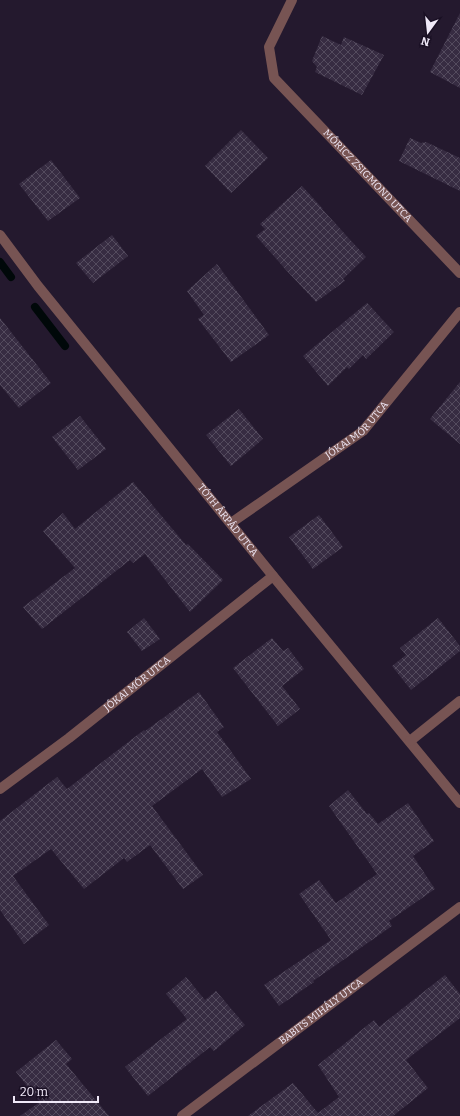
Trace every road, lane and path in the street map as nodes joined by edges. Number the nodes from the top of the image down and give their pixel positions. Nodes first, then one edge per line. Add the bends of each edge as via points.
1 (292, 0) edge
2 (0, 235) edge
3 (460, 273) edge
4 (460, 312) edge
5 (231, 523) junction
6 (273, 576) junction
7 (460, 701) edge
8 (410, 741) junction
9 (0, 788) edge
10 (460, 803) edge
11 (460, 907) edge
12 (182, 1116) edge

1 - 3 street, MÓRICZ ZSIGMOND UTCA via 269,46 274,78
2 - 5 street, TÓTH ÁRPÁD UTCA via 38,286
4 - 5 street, JÓKAI MÓR UTCA via 364,431
5 - 6 street, TÓTH ÁRPÁD UTCA
6 - 8 street, TÓTH ÁRPÁD UTCA
6 - 9 street, JÓKAI MÓR UTCA via 69,738
7 - 8 street
8 - 10 street, TÓTH ÁRPÁD UTCA
11 - 12 street, BABITS MIHÁLY UTCA

